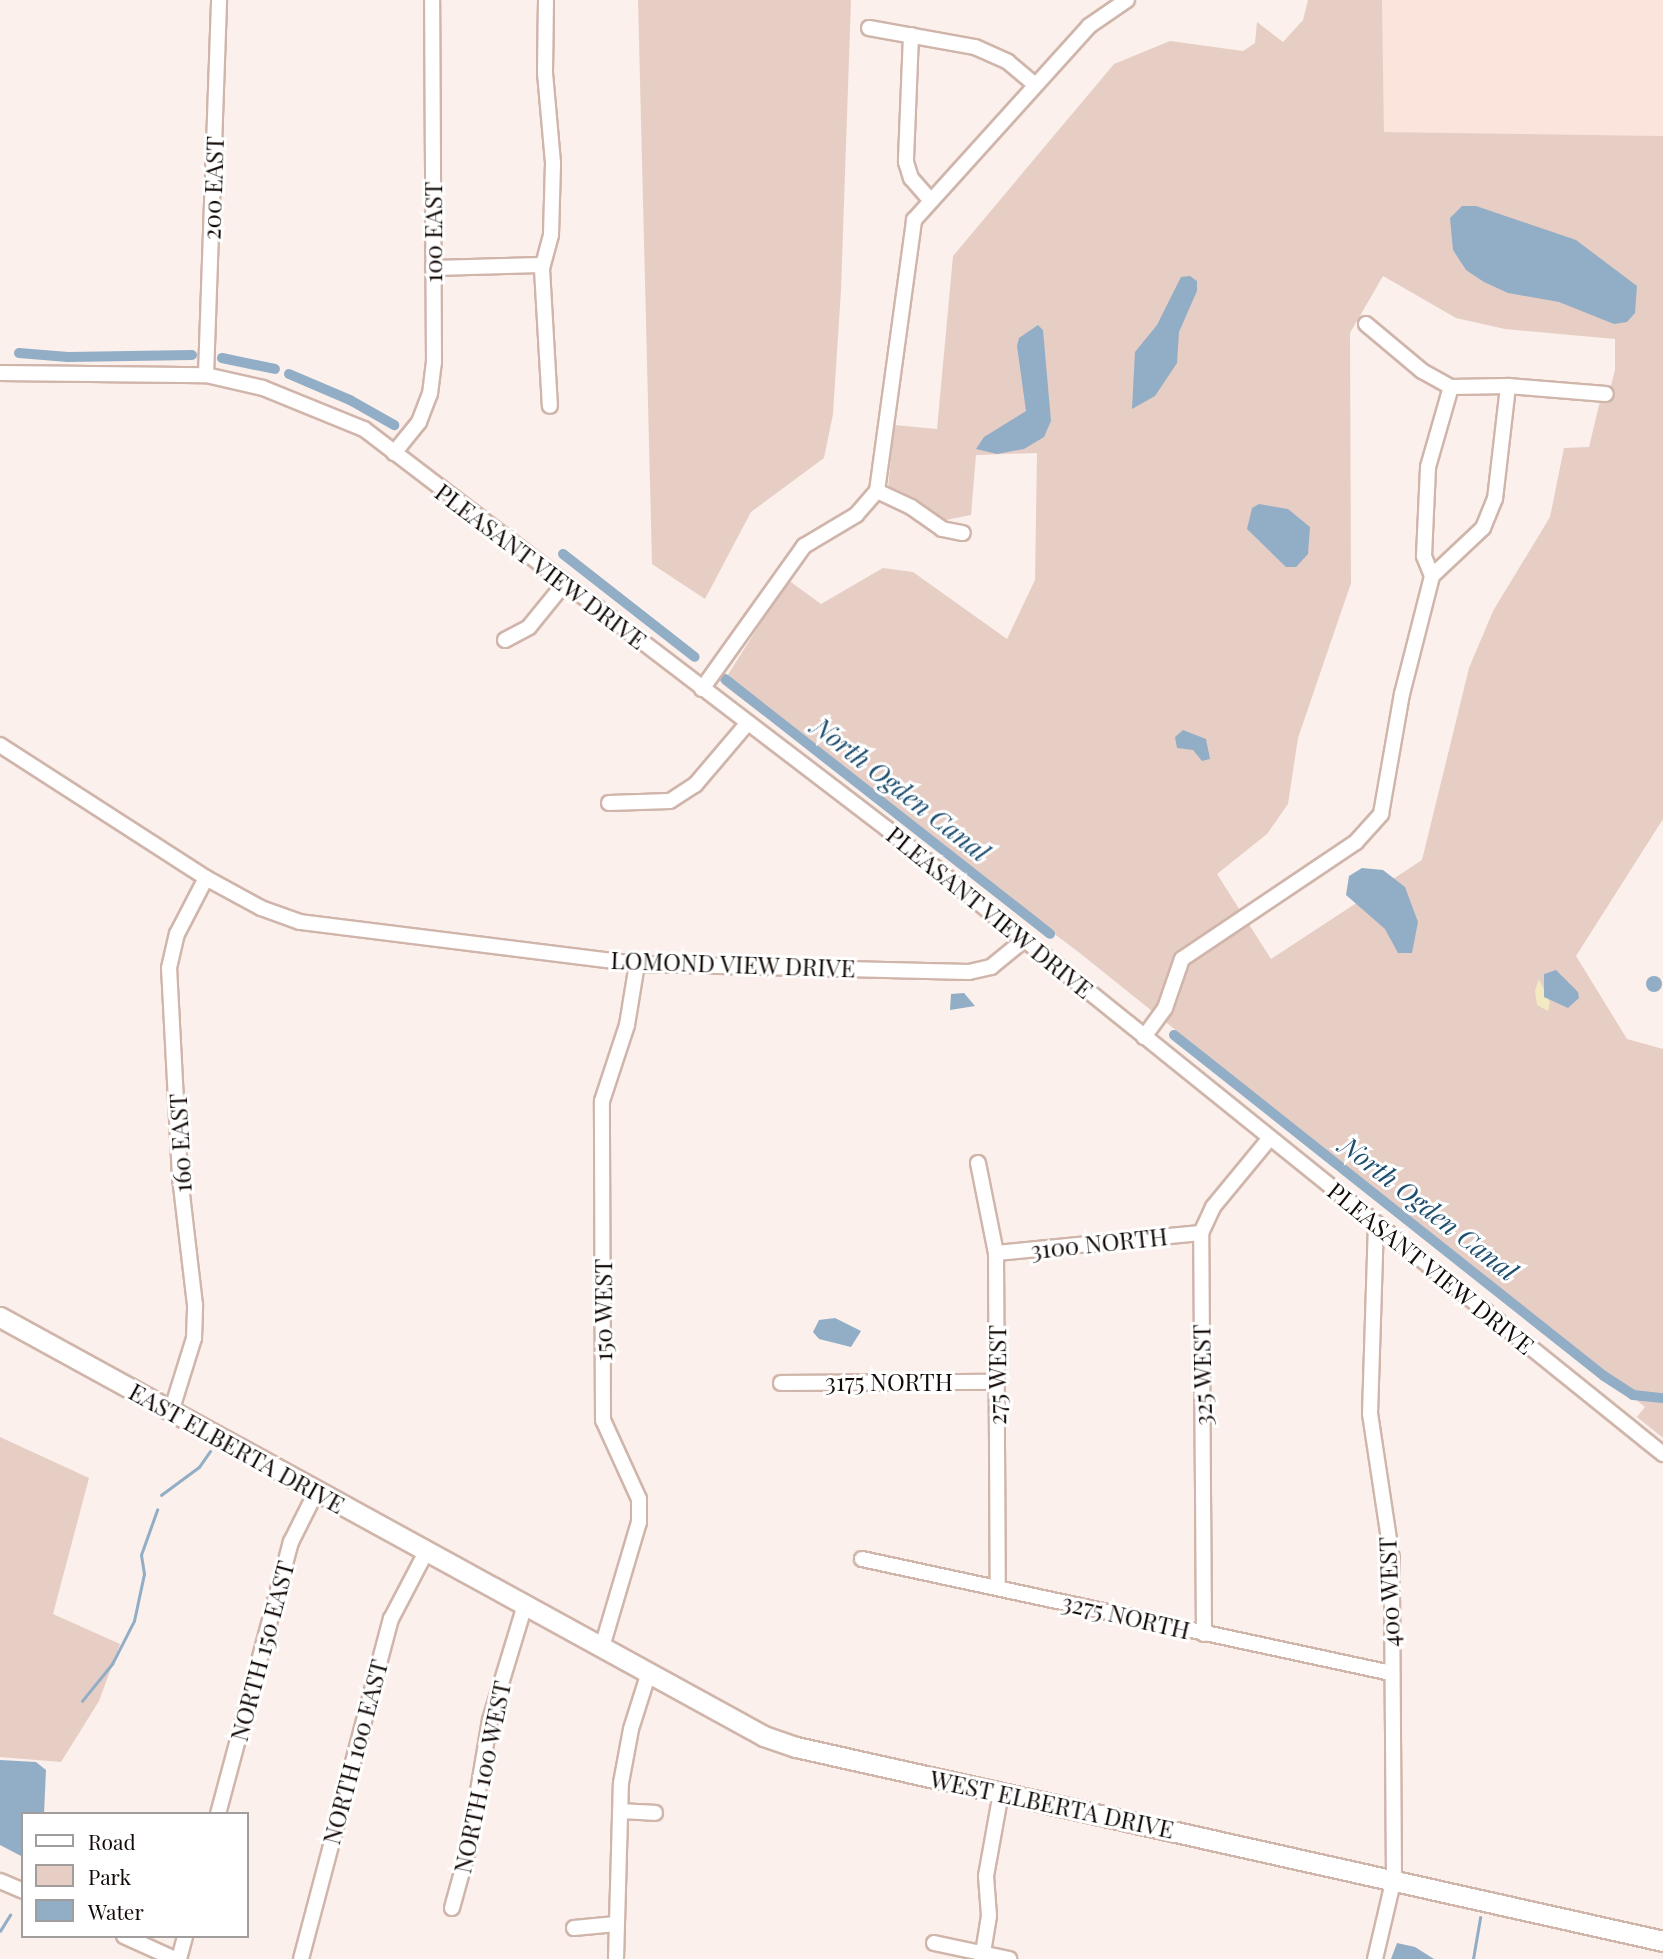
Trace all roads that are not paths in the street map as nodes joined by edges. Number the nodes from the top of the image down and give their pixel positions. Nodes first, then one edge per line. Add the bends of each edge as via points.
1 (219, 0) edge
2 (432, 0) edge
3 (546, 0) edge
4 (1128, 0) edge
5 (869, 28) dead end
6 (911, 35) junction
7 (1035, 85) junction
8 (930, 200) junction
9 (542, 265) junction
10 (433, 268) junction
11 (1366, 324) dead end
12 (0, 373) edge
13 (206, 375) junction
14 (1508, 386) junction
15 (1451, 387) junction
16 (1606, 394) dead end
17 (550, 406) dead end
18 (394, 453) junction
19 (877, 491) junction
20 (963, 533) dead end
21 (1432, 576) junction
22 (565, 584) junction
23 (505, 640) dead end
24 (702, 689) junction
25 (747, 724) junction
26 (0, 745) edge
27 (609, 803) dead end
28 (206, 878) junction
29 (1024, 940) junction
30 (637, 964) junction
31 (1144, 1037) junction
32 (1269, 1139) junction
33 (978, 1163) dead end
34 (1376, 1224) junction
35 (1201, 1233) junction
36 (996, 1253) junction
37 (0, 1317) edge
38 (997, 1382) junction
39 (781, 1383) dead end
40 (171, 1412) junction
41 (1663, 1454) edge
42 (316, 1492) junction
43 (426, 1552) junction
44 (862, 1559) dead end
45 (474, 1577) joint
46 (998, 1588) junction
47 (525, 1605) junction
48 (1204, 1633) junction
49 (602, 1647) junction
50 (649, 1672) junction
51 (1391, 1673) junction
52 (1001, 1793) junction
53 (620, 1811) junction
54 (219, 1812) edge
55 (655, 1813) dead end
56 (1394, 1878) junction
57 (0, 1881) edge
58 (21, 1890) edge
59 (452, 1908) dead end
60 (616, 1924) junction
61 (574, 1928) dead end
62 (129, 1938) edge
63 (184, 1938) edge
64 (1663, 1941) edge
65 (934, 1942) dead end
66 (983, 1956) edge
67 (177, 1959) edge
68 (301, 1959) edge
69 (617, 1959) edge
70 (1009, 1959) edge
71 (1375, 1959) edge

1 - 13 street, 200 EAST
2 - 10 street, 100 EAST
3 - 9 street via 545,73 553,163 551,235
4 - 7 street via 1089,26
5 - 6 street
6 - 7 street via 986,51
6 - 8 street via 906,162 911,178
7 - 8 street
8 - 19 street via 914,220 910,239
9 - 10 street
9 - 17 street
10 - 18 street, 100 EAST via 430,394 419,422
11 - 15 street via 1422,371
12 - 13 street, PLEASANT VIEW DRIVE
13 - 18 street, PLEASANT VIEW DRIVE via 296,399 364,429
14 - 15 street
14 - 16 street
14 - 21 street via 1502,467 1491,509 1483,528
15 - 21 street via 1428,467 1424,556
18 - 22 street, PLEASANT VIEW DRIVE
19 - 20 street via 942,529
19 - 24 street via 856,515 804,546
21 - 31 street via 1402,694 1381,814 1356,842 1182,959 1165,1008
22 - 23 street via 529,626
22 - 24 street, PLEASANT VIEW DRIVE
24 - 25 street, PLEASANT VIEW DRIVE
25 - 27 street via 695,785 670,801
25 - 29 street, PLEASANT VIEW DRIVE
26 - 28 street, LOMOND VIEW DRIVE
28 - 30 street, LOMOND VIEW DRIVE via 261,908 300,922
28 - 40 street, 160 EAST via 177,934 169,968 180,1177 195,1305 191,1349
29 - 30 street, LOMOND VIEW DRIVE via 991,967 969,972
29 - 31 street, PLEASANT VIEW DRIVE
30 - 49 street, 150 WEST via 627,1025 602,1101 603,1420 639,1499 639,1522
31 - 32 street, PLEASANT VIEW DRIVE
32 - 34 street, PLEASANT VIEW DRIVE
32 - 35 street, 325 WEST via 1213,1207
33 - 36 street, 275 WEST
34 - 41 street, PLEASANT VIEW DRIVE
34 - 51 street, 400 WEST via 1370,1414 1392,1559
35 - 36 street, 3100 NORTH
35 - 48 street, 325 WEST
36 - 38 street, 275 WEST
37 - 40 main road, EAST ELBERTA DRIVE
38 - 39 street, 3175 NORTH
38 - 46 street, 275 WEST
40 - 42 main road, EAST ELBERTA DRIVE
42 - 43 main road, EAST ELBERTA DRIVE
42 - 54 street, NORTH 150 EAST via 291,1542
43 - 45 main road, EAST ELBERTA DRIVE
43 - 68 street, NORTH 100 EAST via 391,1619
44 - 46 street, 3275 NORTH
45 - 47 main road, WEST ELBERTA DRIVE
46 - 48 street, 3275 NORTH
47 - 49 main road, WEST ELBERTA DRIVE
47 - 59 street, NORTH 100 WEST via 490,1720 468,1850
48 - 51 street, 3275 NORTH
49 - 50 main road, WEST ELBERTA DRIVE
50 - 52 main road, WEST ELBERTA DRIVE via 764,1736
50 - 53 street via 631,1729
51 - 56 street, 400 WEST
52 - 56 main road, WEST ELBERTA DRIVE
52 - 66 street via 986,1877 989,1916
53 - 55 street
53 - 60 street
56 - 64 main road, WEST ELBERTA DRIVE
56 - 71 street, 400 WEST
57 - 58 street
60 - 61 street
60 - 69 street
62 - 67 street
63 - 67 street
65 - 66 street
66 - 70 street

